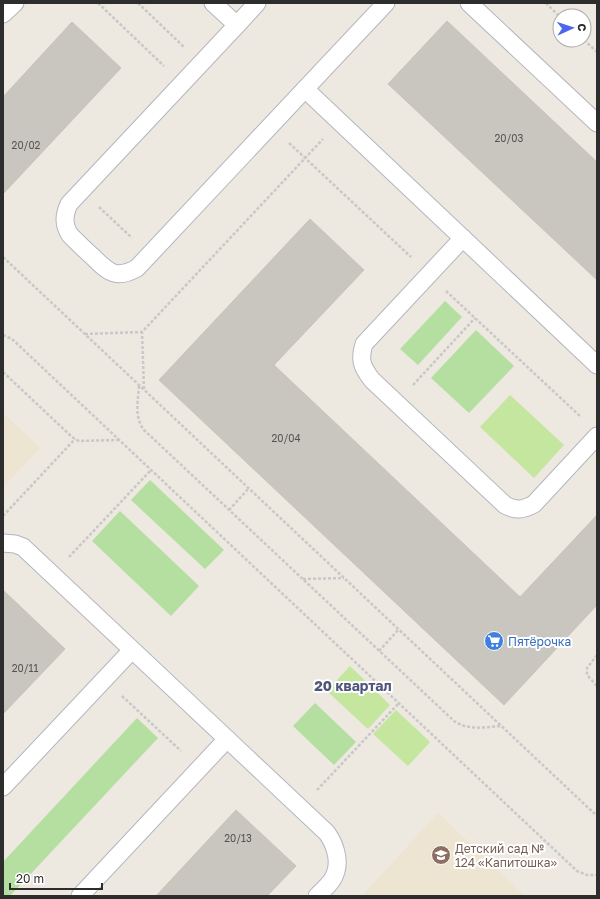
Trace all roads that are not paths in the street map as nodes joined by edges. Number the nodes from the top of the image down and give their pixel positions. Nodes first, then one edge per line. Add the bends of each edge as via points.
1 (15, 3) edge
2 (213, 3) edge
3 (257, 3) edge
4 (386, 3) edge
5 (469, 3) edge
6 (3, 14) edge
7 (237, 25) junction
8 (305, 89) junction
9 (597, 123) edge
10 (463, 238) junction
11 (597, 364) edge
12 (597, 436) edge
13 (3, 543) edge
14 (132, 650) junction
15 (227, 739) junction
16 (3, 787) edge
17 (80, 896) edge
18 (317, 896) edge

1 - 6 lane
2 - 7 lane
3 - 7 lane
4 - 8 lane
5 - 9 lane
7 - 8 lane via 68,204 64,220 70,235 107,271 121,274 137,268
8 - 10 lane
10 - 11 lane
10 - 12 lane via 364,344 362,361 365,370 372,380 505,505 517,510 534,504
13 - 14 lane via 23,547
14 - 15 lane
14 - 16 lane
15 - 17 lane
15 - 18 lane via 327,832 332,840 336,849 337,868 332,880

